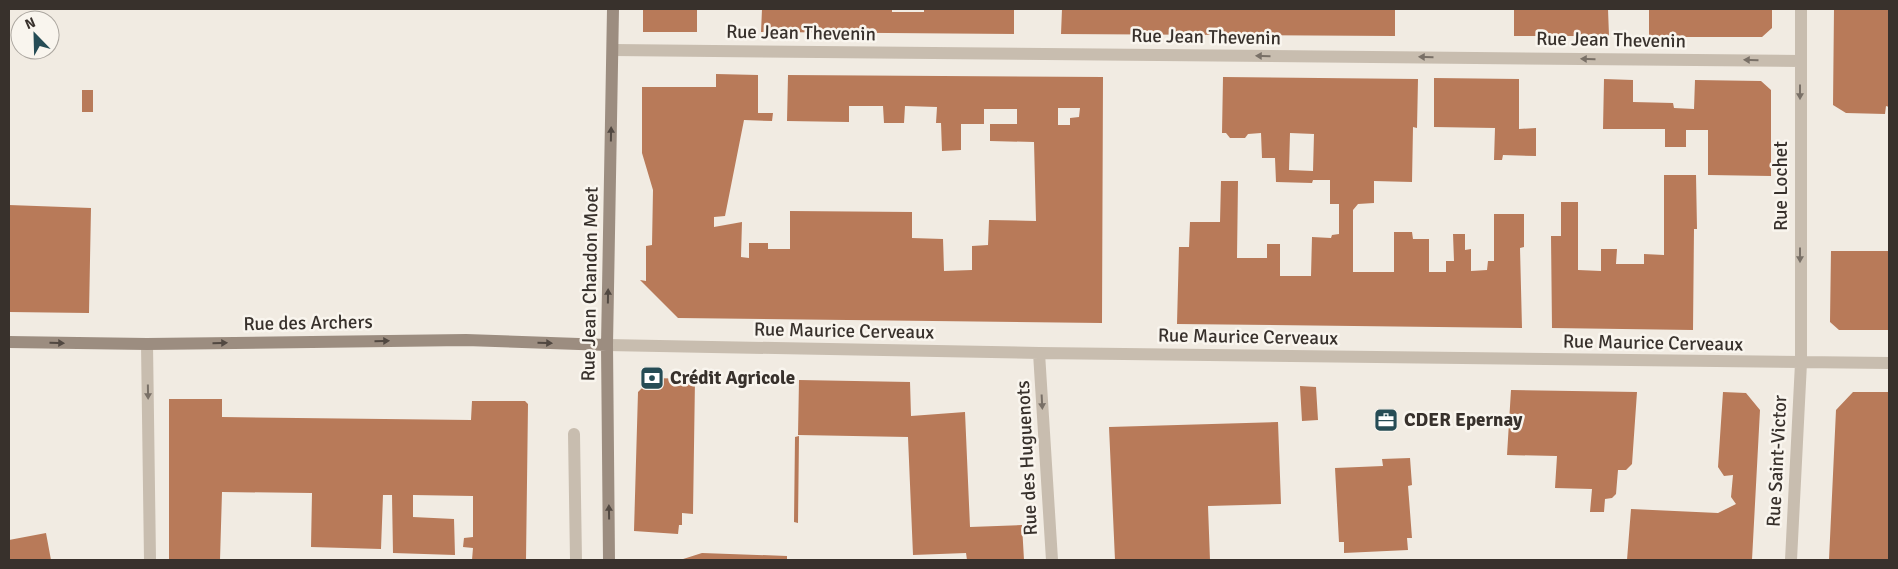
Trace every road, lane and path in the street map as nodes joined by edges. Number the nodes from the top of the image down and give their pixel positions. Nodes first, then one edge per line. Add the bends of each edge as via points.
1 (613, 9) edge
2 (1801, 9) edge
3 (613, 50) junction
4 (1800, 61) junction
5 (9, 342) edge
6 (147, 344) junction
7 (607, 345) junction
8 (1039, 354) junction
9 (1801, 363) junction
10 (1889, 363) edge
11 (574, 434) dead end
12 (150, 560) edge
13 (576, 560) edge
14 (609, 560) edge
15 (1052, 560) edge
16 (1791, 560) edge

1 - 3 main road, Rue Jean Chandon Moet
2 - 4 street, Rue Lochet
4 -> 3 street, Rue Jean Thevenin
7 -> 3 main road, Rue Jean Chandon Moet
4 -> 9 street, Rue Lochet
5 -> 6 main road, Rue des Archers
6 -> 7 main road, Rue des Archers via 466,340
6 -> 12 street
7 - 8 street, Rue Maurice Cerveaux
14 -> 7 main road, Rue Jean Chandon Moet
8 - 9 street, Rue Maurice Cerveaux
8 -> 15 street, Rue des Huguenots
9 - 10 street, Rue Maurice Cerveaux
9 - 16 street, Rue Saint-Victor
11 - 13 street

